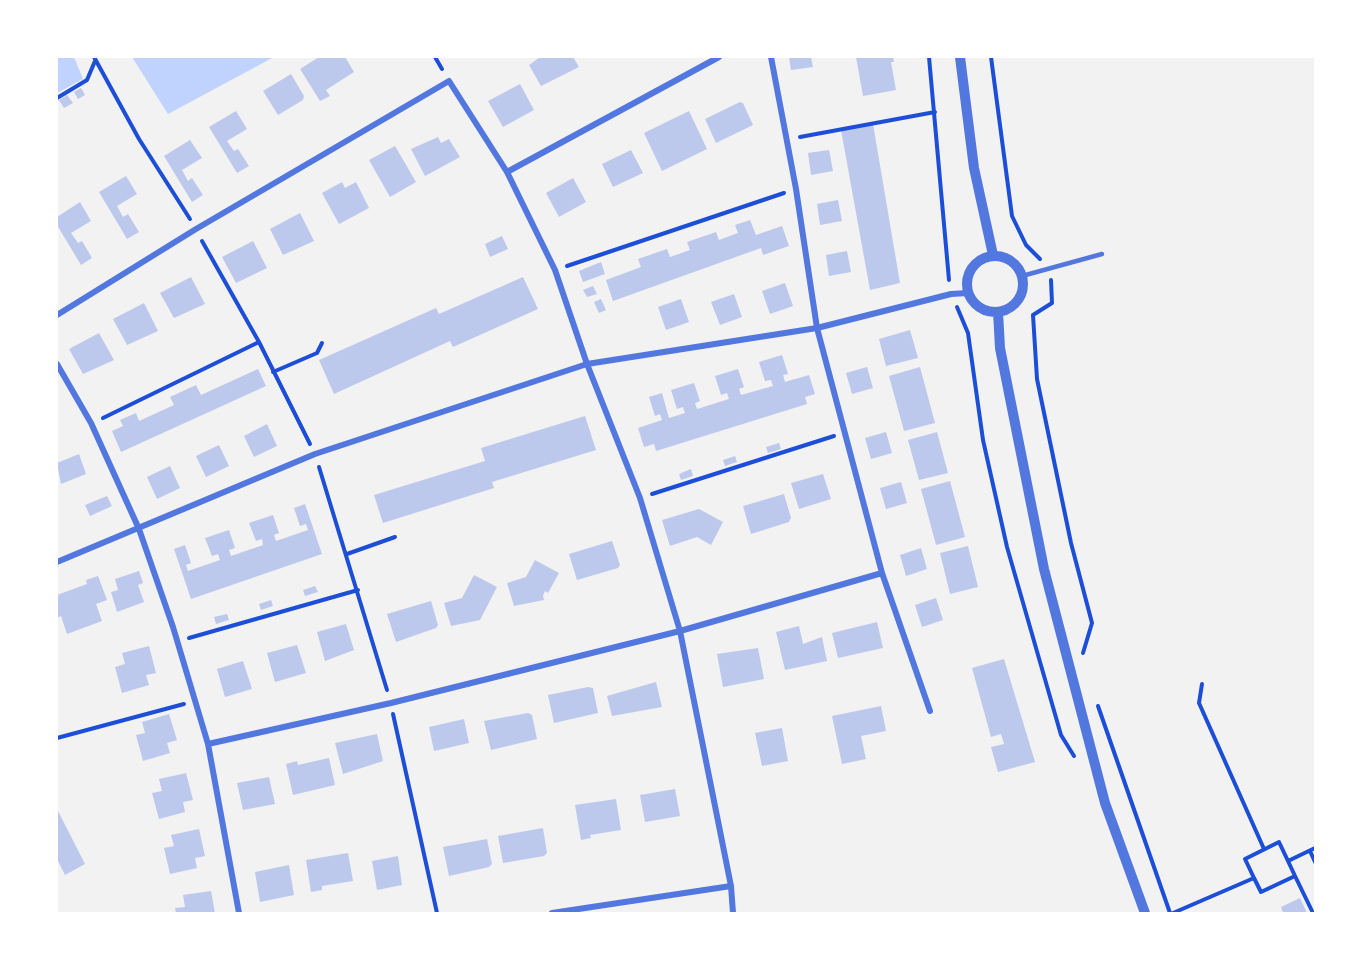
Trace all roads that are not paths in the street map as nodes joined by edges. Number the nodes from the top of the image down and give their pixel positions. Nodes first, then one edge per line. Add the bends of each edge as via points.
1 (719, 57) edge
2 (771, 57) edge
3 (960, 57) edge
4 (507, 172) junction
5 (1102, 254) dead end
6 (993, 255) junction
7 (1022, 276) junction
8 (968, 293) junction
9 (998, 312) junction
10 (57, 315) edge
11 (817, 328) junction
12 (57, 364) edge
13 (587, 364) junction
14 (139, 529) junction
15 (57, 562) edge
16 (882, 573) junction
17 (680, 631) junction
18 (930, 711) dead end
19 (208, 744) junction
20 (731, 886) junction
21 (239, 913) edge
22 (552, 913) edge
23 (733, 913) edge
24 (1146, 913) edge

1 - 4 street
2 - 11 street
3 - 6 street via 974,168
4 - 10 street via 448,81
4 - 13 street via 555,270
5 - 7 lane
6 - 7 street via 1011,260
6 - 8 street via 971,268 966,284
7 - 9 street via 1023,286 1015,303
8 - 9 street via 979,308
8 - 11 street
9 - 24 street via 1000,348 1044,569 1105,803
11 - 13 street
11 - 16 street
12 - 14 street via 91,423
13 - 14 street via 315,454
13 - 17 street via 640,498
14 - 15 street
14 - 19 street
16 - 17 street
16 - 18 street
17 - 19 street
17 - 20 street
19 - 21 street
20 - 22 street
20 - 23 street

